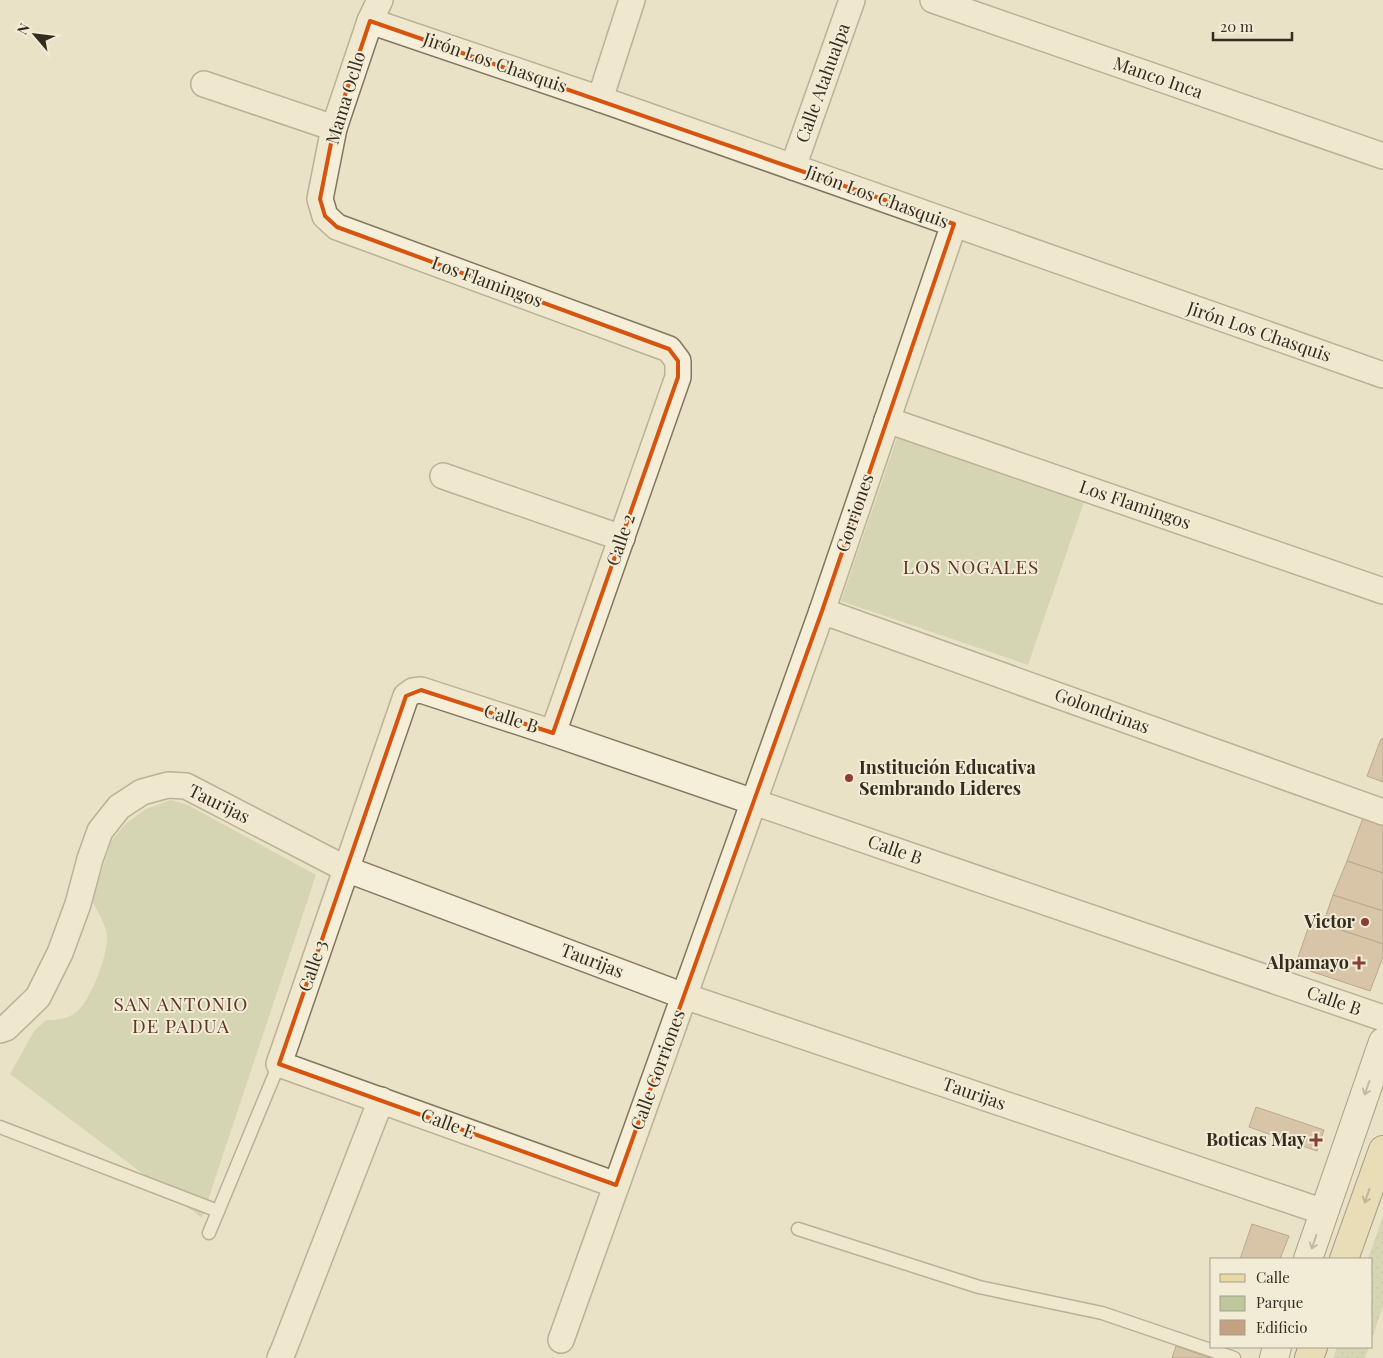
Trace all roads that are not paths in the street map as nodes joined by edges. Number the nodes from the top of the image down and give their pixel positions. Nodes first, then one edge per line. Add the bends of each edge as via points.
1 (632, 0) edge
2 (852, 0) edge
3 (934, 0) edge
4 (375, 11) edge
5 (204, 84) dead end
6 (600, 99) junction
7 (334, 128) junction
8 (1383, 156) edge
9 (793, 167) junction
10 (320, 199) joint
11 (954, 224) junction
12 (669, 349) joint
13 (1383, 376) edge
14 (887, 420) junction
15 (443, 476) dead end
16 (622, 538) junction
17 (1383, 591) edge
18 (822, 611) junction
19 (406, 696) joint
20 (553, 733) junction
21 (754, 801) junction
22 (1383, 812) edge
23 (346, 869) junction
24 (684, 996) junction
25 (1383, 1018) edge
26 (0, 1030) edge
27 (1383, 1042) edge
28 (279, 1064) junction
29 (381, 1100) junction
30 (0, 1127) edge
31 (1383, 1150) edge
32 (616, 1185) junction
33 (218, 1211) junction
34 (1324, 1212) junction
35 (798, 1229) dead end
36 (209, 1233) dead end
37 (1308, 1258) edge
38 (1344, 1258) edge
39 (561, 1340) dead end
40 (288, 1355) edge
41 (1234, 1358) edge

1 - 6 street
2 - 9 street, Calle Atahualpa
3 - 8 street, Manco Inca
4 - 6 street, Jirón Los Chasquis
4 - 7 street, Mama Ocllo
5 - 7 street
6 - 9 street, Jirón Los Chasquis
7 - 10 street, Mama Ocllo
9 - 11 street, Jirón Los Chasquis
10 - 12 street, Los Flamingos via 325,216 337,227
11 - 13 street, Jirón Los Chasquis
11 - 14 street, Gorriones
12 - 16 street, Calle 2 via 678,361 678,377
14 - 17 street, Los Flamingos
14 - 18 street, Gorriones
15 - 16 street
16 - 20 street, Calle 2
18 - 21 street, Gorriones
18 - 22 street, Golondrinas
19 - 20 street, Calle B via 421,690
19 - 23 street, Calle 3
20 - 21 street, Calle B
21 - 24 street, Calle Gorriones
21 - 25 street, Calle B
23 - 24 street, Taurijas
23 - 26 street, Taurijas via 186,786 168,785 142,792 119,807 100,831 60,953 38,997
23 - 28 street, Calle 3
24 - 32 street, Calle Gorriones
24 - 34 street, Taurijas
27 -> 34 main road
28 - 29 street, Calle E
28 - 33 lane
29 - 32 street, Calle E
29 - 40 street
30 - 33 lane
31 -> 38 main road
32 - 39 street, Calle Gorriones
33 - 36 lane
34 -> 37 main road
35 - 41 lane via 979,1288 1102,1313

